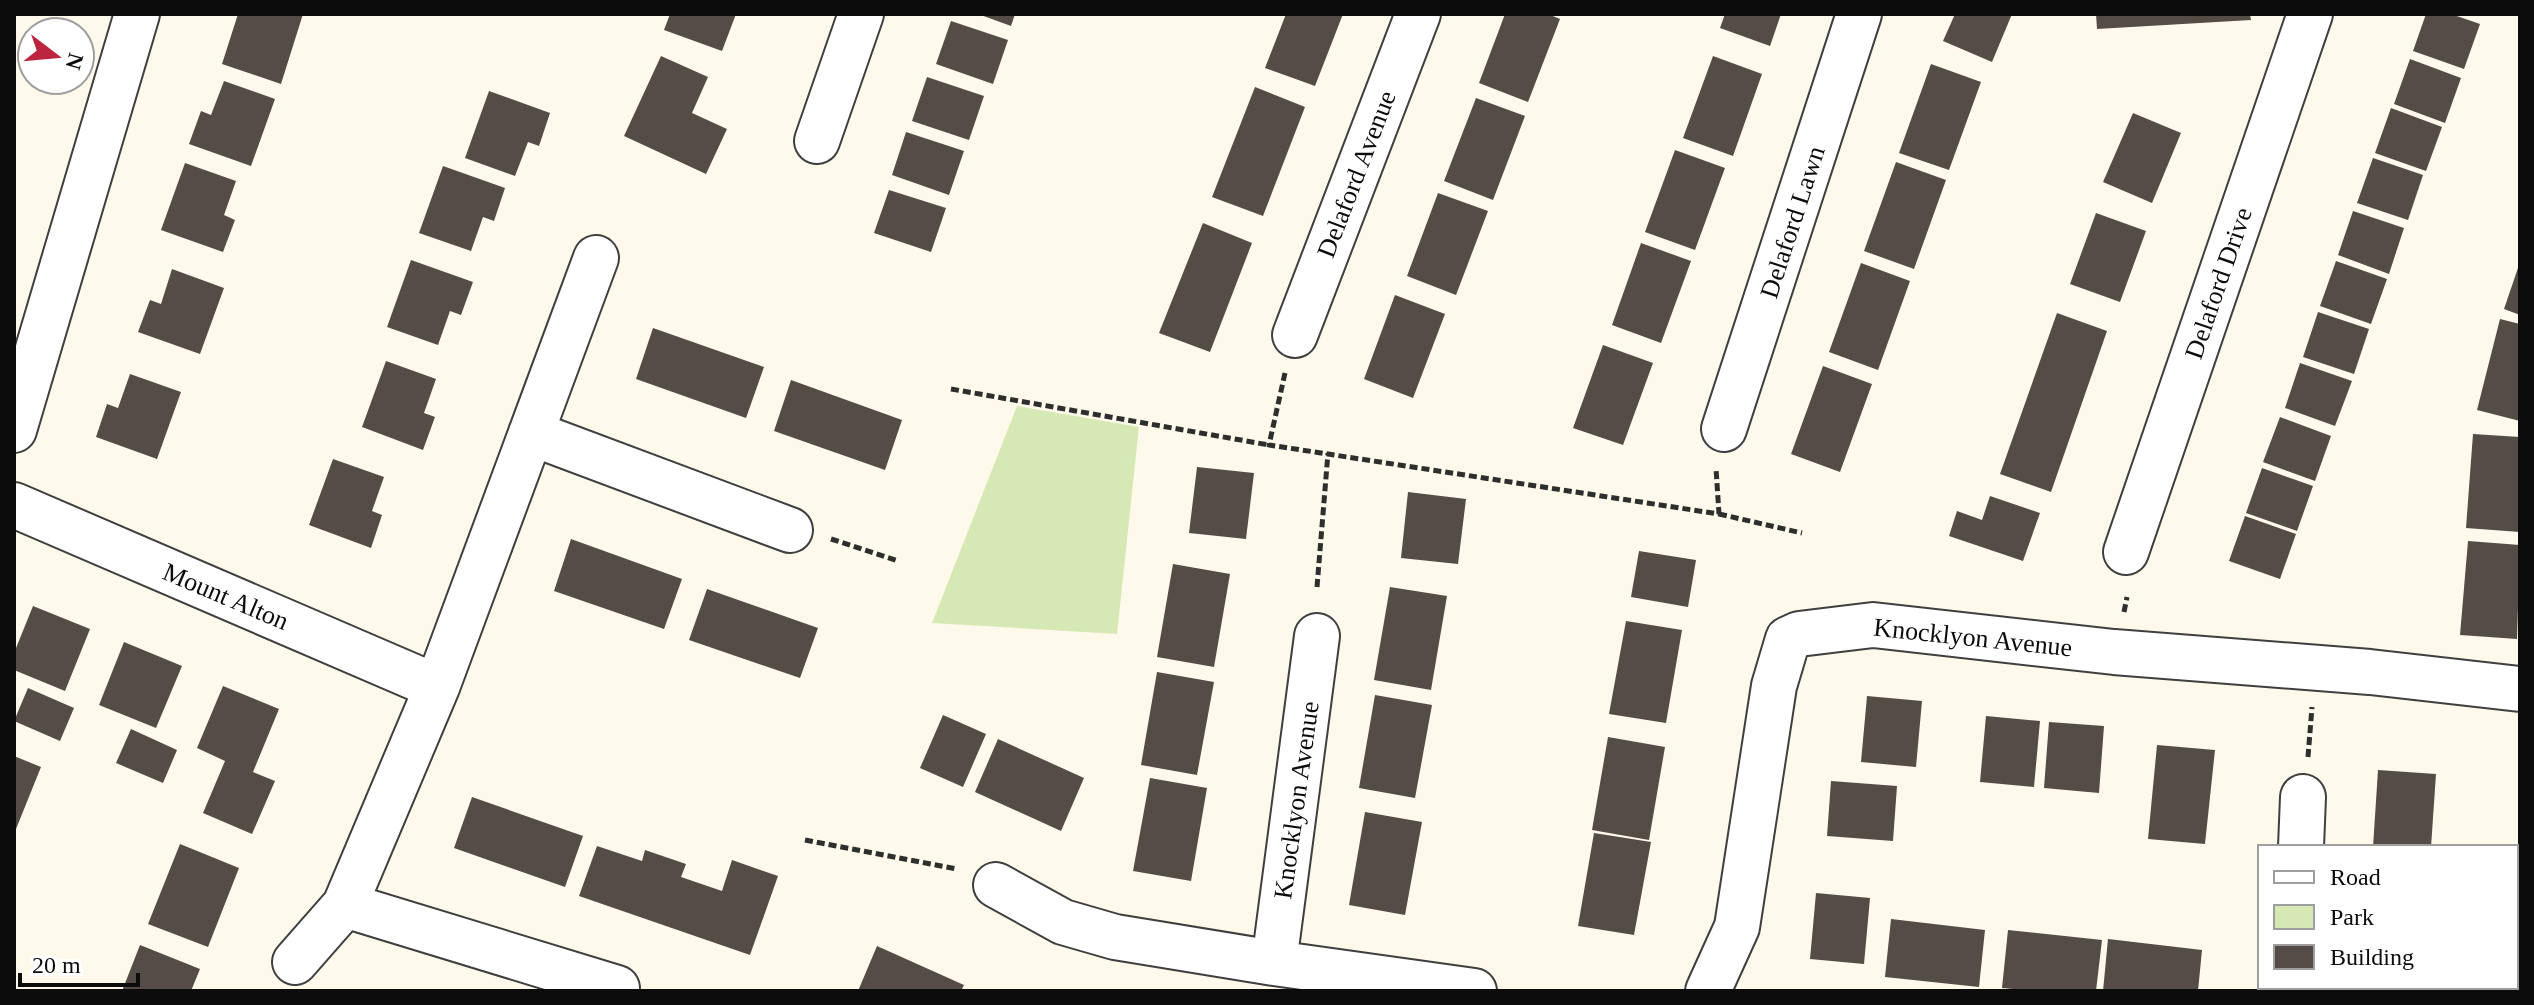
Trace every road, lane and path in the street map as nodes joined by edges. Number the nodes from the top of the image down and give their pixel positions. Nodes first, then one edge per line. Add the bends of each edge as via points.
1 (137, 14) edge
2 (861, 14) edge
3 (1418, 14) edge
4 (1859, 14) edge
5 (2310, 14) edge
6 (817, 141) dead end
7 (596, 258) dead end
8 (1290, 353) joint
9 (951, 389) dead end
10 (14, 430) edge
11 (531, 433) junction
12 (1269, 445) junction
13 (1720, 446) joint
14 (1328, 453) junction
15 (14, 505) edge
16 (1719, 514) junction
17 (1802, 533) dead end
18 (810, 535) joint
19 (2126, 552) dead end
20 (898, 561) dead end
21 (1317, 587) dead end
22 (1317, 636) dead end
23 (437, 687) junction
24 (2520, 689) edge
25 (2313, 696) dead end
26 (2305, 779) joint
27 (805, 840) dead end
28 (2301, 845) edge
29 (979, 878) joint
30 (345, 905) junction
31 (295, 962) dead end
32 (1274, 963) junction
33 (617, 988) dead end
34 (1474, 991) edge
35 (1708, 991) edge

1 - 10 street
2 - 6 street
3 - 8 street, Delaford Avenue
4 - 13 street, Delaford Lawn
5 - 19 street, Delaford Drive
7 - 11 street
8 - 12 path
9 - 12 path
11 - 18 street
11 - 23 street
12 - 14 path
13 - 16 path
14 - 16 path
14 - 21 path
15 - 23 street, Mount Alton
16 - 17 path
18 - 20 path
22 - 32 street, Knocklyon Avenue
23 - 30 street
24 - 35 street, Knocklyon Avenue via 1873,625 1799,634 1788,639 1774,686 1737,927
25 - 26 path
26 - 28 street
27 - 29 path
29 - 32 street via 1063,922 1115,937
30 - 31 street
30 - 33 street
32 - 34 street

